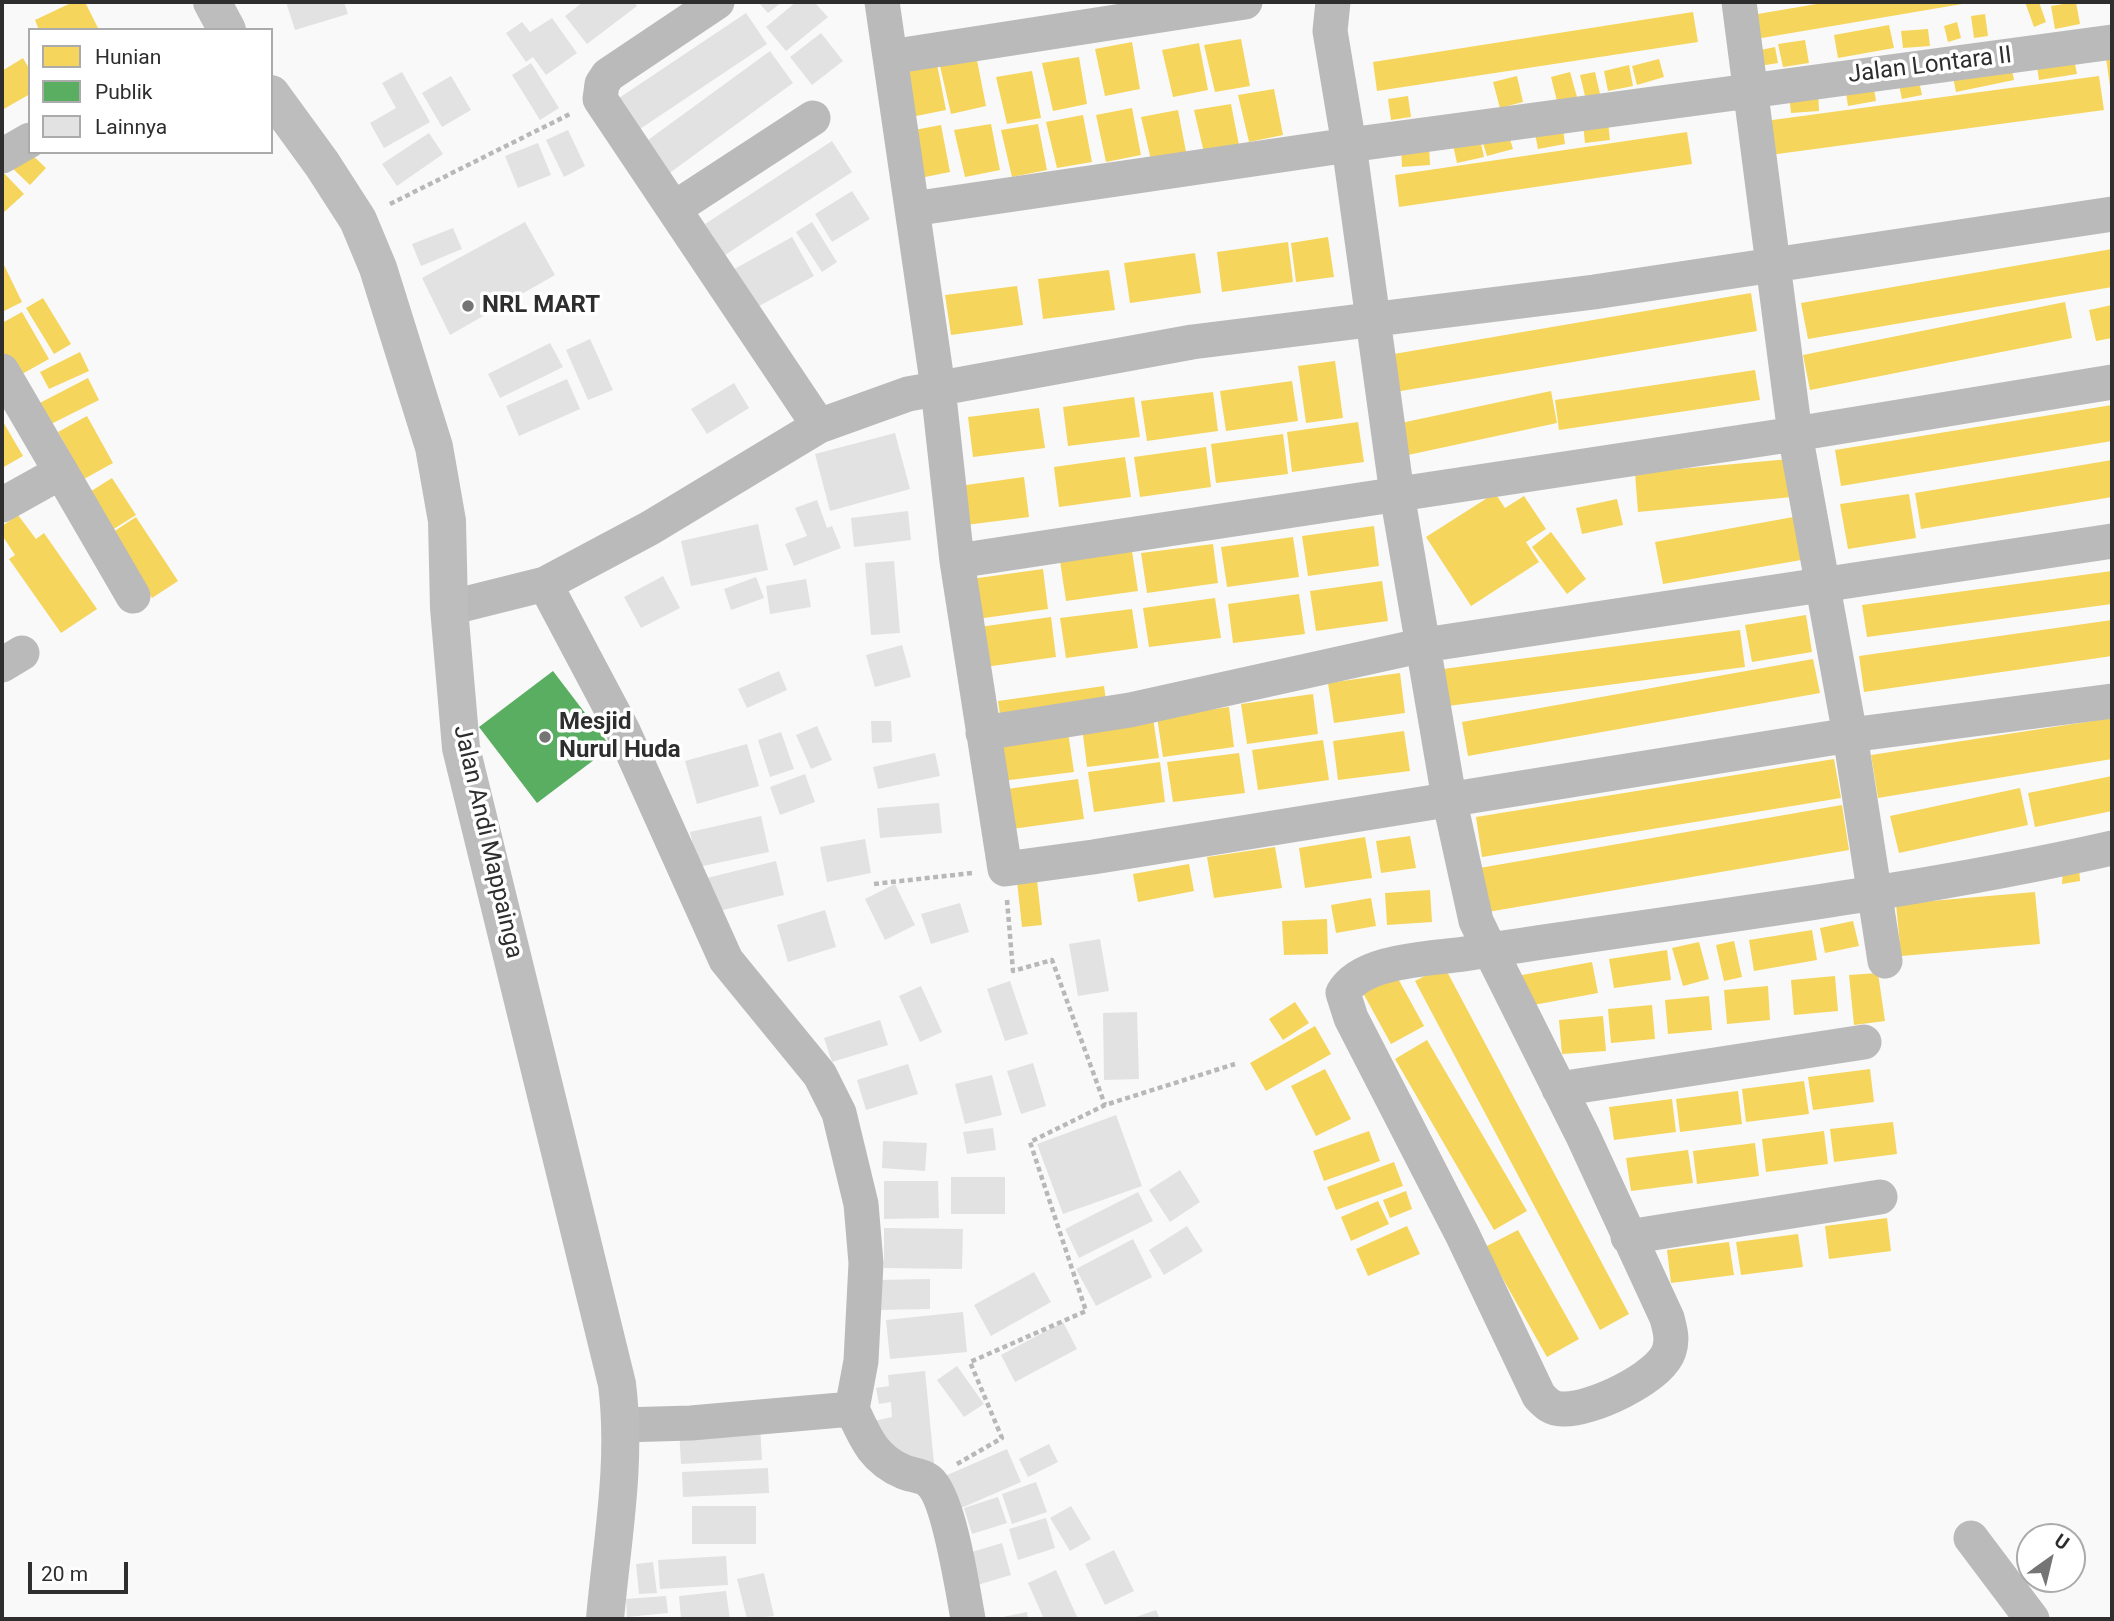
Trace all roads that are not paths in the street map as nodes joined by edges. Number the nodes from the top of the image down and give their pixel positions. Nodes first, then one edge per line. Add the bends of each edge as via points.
1 (717, 2) edge
2 (882, 2) edge
3 (1245, 2) edge
4 (1334, 2) edge
5 (1739, 2) edge
6 (2112, 42) edge
7 (890, 57) junction
8 (1749, 90) junction
9 (273, 97) edge
10 (813, 118) dead end
11 (28, 141) edge
12 (1349, 145) junction
13 (2, 156) edge
14 (675, 208) junction
15 (912, 209) junction
16 (2112, 214) edge
17 (1775, 266) junction
18 (1373, 318) junction
19 (2, 371) edge
20 (2112, 382) edge
21 (938, 388) junction
22 (819, 426) junction
23 (1795, 434) junction
24 (61, 472) junction
25 (1397, 494) junction
26 (2, 505) edge
27 (2112, 541) edge
28 (957, 561) junction
29 (545, 584) junction
30 (1823, 586) junction
31 (133, 596) dead end
32 (449, 608) junction
33 (1424, 645) junction
34 (2112, 701) edge
35 (983, 733) junction
36 (1850, 735) junction
37 (1449, 798) junction
38 (2112, 848) edge
39 (1876, 894) junction
40 (1490, 950) junction
41 (1885, 961) dead end
42 (1864, 1042) dead end
43 (1559, 1089) junction
44 (1880, 1197) dead end
45 (1628, 1237) junction
46 (852, 1409) junction
47 (622, 1426) junction
48 (1971, 1538) dead end
49 (605, 1619) edge
50 (968, 1619) edge
51 (2032, 1619) edge

1 - 14 street via 608,75 603,84 600,99
2 - 7 street
3 - 7 street
4 - 12 street via 1330,31
5 - 8 street
6 - 8 street, Jalan Lontara II
7 - 15 street
8 - 12 street, Jalan Lontara II
8 - 17 street
9 - 32 main road, Jalan Andi Mappainga via 358,220 378,268 442,481
10 - 14 street
11 - 13 street
12 - 15 street, Jalan Lontara II
12 - 18 street
14 - 22 street
15 - 21 street
16 - 17 street
17 - 18 street
17 - 23 street
18 - 21 street via 1192,342
18 - 25 street
19 - 24 street
20 - 23 street
21 - 22 street via 882,402
21 - 28 street
22 - 29 street via 650,528
23 - 25 street
23 - 30 street
24 - 26 street
24 - 31 street
25 - 28 street
25 - 33 street
27 - 30 street
28 - 35 street
29 - 32 street
29 - 46 street via 623,731 726,960 820,1075 839,1112 861,1204 866,1263 861,1361
30 - 33 street
30 - 36 street
32 - 47 main road, Jalan Andi Mappainga via 461,748 585,1248 617,1384
33 - 35 street via 1130,710
33 - 37 street
34 - 36 street
35 - 37 street via 1004,869
36 - 37 street
36 - 39 street
37 - 40 street via 1476,921
38 - 39 street
39 - 40 street
39 - 41 street
40 - 43 street
40 - 45 street via 1377,968 1357,975 1343,993 1351,1018 1539,1396 1552,1407 1591,1404 1640,1382 1669,1352 1672,1338 1667,1318
42 - 43 street
43 - 45 street
44 - 45 street
46 - 47 street
46 - 50 street via 872,1451 892,1467 929,1480 949,1526
47 - 49 main road, Jalan Andi Mappainga
48 - 51 street

